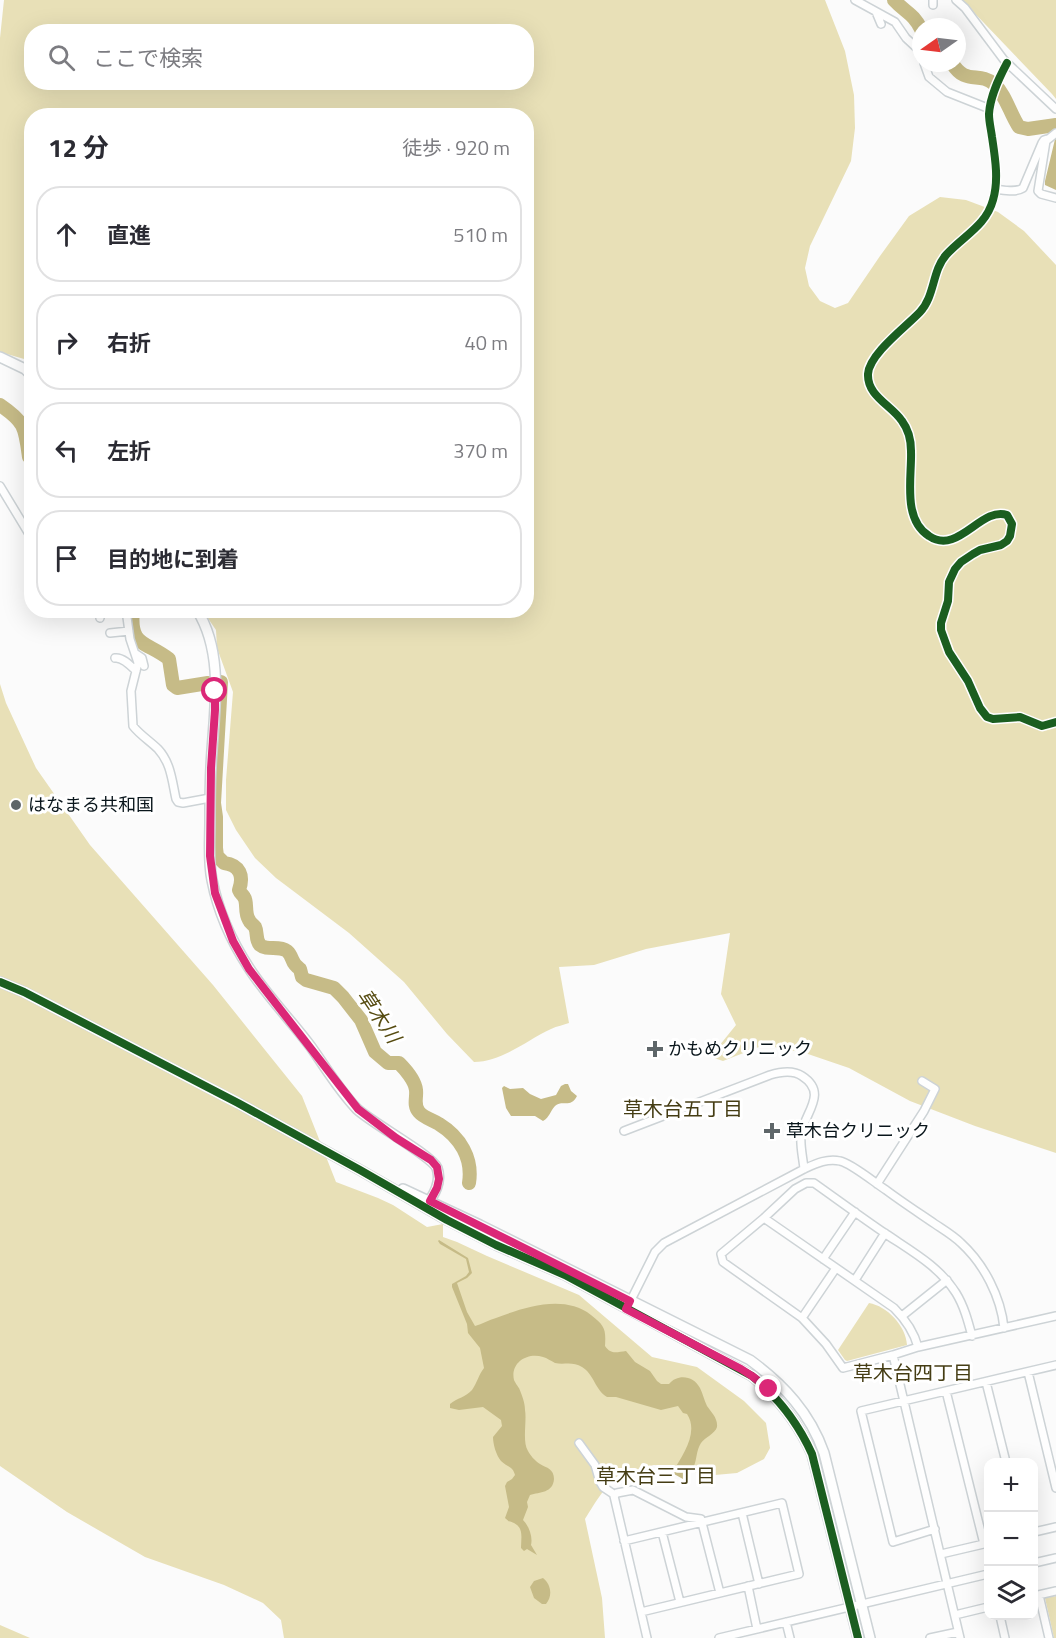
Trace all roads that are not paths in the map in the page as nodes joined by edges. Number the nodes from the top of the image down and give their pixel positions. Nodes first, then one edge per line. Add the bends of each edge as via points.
1 (855, 0) edge
2 (956, 0) edge
3 (876, 12) junction
4 (881, 24) dead end
5 (912, 44) edge
6 (1007, 63) junction
7 (927, 72) edge
8 (990, 109) junction
9 (1056, 110) edge
10 (1056, 133) edge
11 (1047, 139) junction
12 (995, 189) junction
13 (1056, 198) edge
14 (0, 357) edge
15 (24, 369) edge
16 (0, 486) edge
17 (24, 526) edge
18 (127, 618) edge
19 (201, 618) edge
20 (129, 631) junction
21 (110, 633) dead end
22 (136, 654) junction
23 (115, 658) dead end
24 (144, 666) dead end
25 (136, 671) junction
26 (1056, 722) edge
27 (210, 798) junction
28 (0, 982) edge
29 (922, 1082) dead end
30 (624, 1131) dead end
31 (804, 1169) junction
32 (877, 1184) junction
33 (427, 1204) junction
34 (855, 1212) junction
35 (764, 1218) junction
36 (885, 1233) junction
37 (823, 1259) junction
38 (836, 1268) junction
39 (855, 1280) junction
40 (946, 1280) junction
41 (628, 1305) junction
42 (902, 1316) junction
43 (1056, 1316) edge
44 (802, 1318) junction
45 (1005, 1328) junction
46 (972, 1336) junction
47 (918, 1347) junction
48 (893, 1355) junction
49 (1056, 1365) edge
50 (1028, 1372) junction
51 (986, 1382) junction
52 (946, 1391) junction
53 (904, 1401) junction
54 (579, 1443) dead end
55 (1005, 1458) edge
56 (1056, 1488) edge
57 (615, 1495) junction
58 (742, 1513) junction
59 (703, 1522) junction
60 (1056, 1527) edge
61 (935, 1529) junction
62 (1038, 1531) edge
63 (663, 1532) junction
64 (984, 1535) edge
65 (624, 1541) junction
66 (984, 1543) edge
67 (941, 1554) junction
68 (1056, 1558) edge
69 (1038, 1562) edge
70 (984, 1575) edge
71 (759, 1584) junction
72 (947, 1584) junction
73 (748, 1586) junction
74 (1056, 1591) edge
75 (720, 1593) junction
76 (1038, 1595) edge
77 (680, 1602) junction
78 (1038, 1602) edge
79 (862, 1604) junction
80 (850, 1607) junction
81 (984, 1608) edge
82 (641, 1612) junction
83 (955, 1615) junction
84 (1001, 1620) edge
85 (786, 1622) junction
86 (757, 1629) junction
87 (959, 1635) edge
88 (647, 1638) edge
89 (718, 1638) edge
90 (790, 1638) edge
91 (858, 1638) edge
92 (870, 1638) edge
93 (930, 1638) edge
94 (1005, 1638) edge
95 (1049, 1638) edge

1 - 3 street
2 - 6 street
3 - 4 street
3 - 5 street via 895,22
6 - 8 street
6 - 9 street
7 - 8 street via 947,92
8 - 12 street
10 - 11 street
11 - 12 street via 1022,189
11 - 13 street via 1038,191
12 - 26 street via 982,223 944,257 924,307 889,341 868,376 876,395 901,420 909,438 911,505 923,532 936,540 952,539 1001,513 1012,524 1007,541 973,554 952,575 941,626 949,652 987,717 1020,717 1041,726
14 - 15 street
16 - 17 street
18 - 20 street
19 - 27 street via 215,673
20 - 21 street
20 - 22 street
22 - 24 street
22 - 25 street
23 - 25 street
25 - 27 street via 131,691 133,726 167,762 178,802
27 - 33 street via 212,879 233,941 249,969 358,1109 437,1167 437,1188
28 - 33 street
29 - 32 street via 935,1089
30 - 31 street via 778,1072 794,1072 810,1082 814,1095 801,1136
31 - 32 street via 821,1162 840,1161
31 - 41 street via 664,1243 655,1252
32 - 45 street via 960,1242 975,1258 987,1275
33 - 41 street
34 - 35 street via 814,1183 806,1183
34 - 36 street
34 - 37 street
35 - 37 street
35 - 44 street via 721,1254 723,1262
36 - 39 street
36 - 40 street via 916,1253
37 - 38 street
38 - 39 street
38 - 44 street
39 - 42 street
40 - 42 street
40 - 46 street via 957,1294
41 - 79 street via 750,1360 798,1404 824,1453
41 - 80 street via 752,1376 769,1389 791,1416 812,1454
42 - 47 street
43 - 45 street
44 - 48 street via 843,1368
45 - 46 street
46 - 47 street
47 - 48 street
48 - 53 street
49 - 50 street
50 - 51 street
50 - 56 street
51 - 52 street
51 - 55 street
52 - 53 street
52 - 64 street
53 - 61 street
53 - 61 street via 861,1411 893,1542
54 - 57 street via 596,1465 603,1487
57 - 59 street via 633,1490
57 - 65 street
58 - 59 street
58 - 71 street
58 - 71 street via 782,1503 799,1574
59 - 63 street
59 - 75 street
60 - 62 street
61 - 67 street
63 - 65 street
63 - 77 street
65 - 82 street
66 - 67 street
67 - 72 street
68 - 69 street
70 - 72 street
71 - 73 street
72 - 79 street
72 - 83 street
73 - 75 street
73 - 86 street
74 - 76 street
75 - 77 street
77 - 82 street
78 - 95 street
79 - 80 street
79 - 92 street
80 - 85 street
80 - 91 street
81 - 83 street
82 - 88 street
83 - 87 street
84 - 94 street
85 - 86 street
85 - 90 street
86 - 89 street
87 - 93 street

